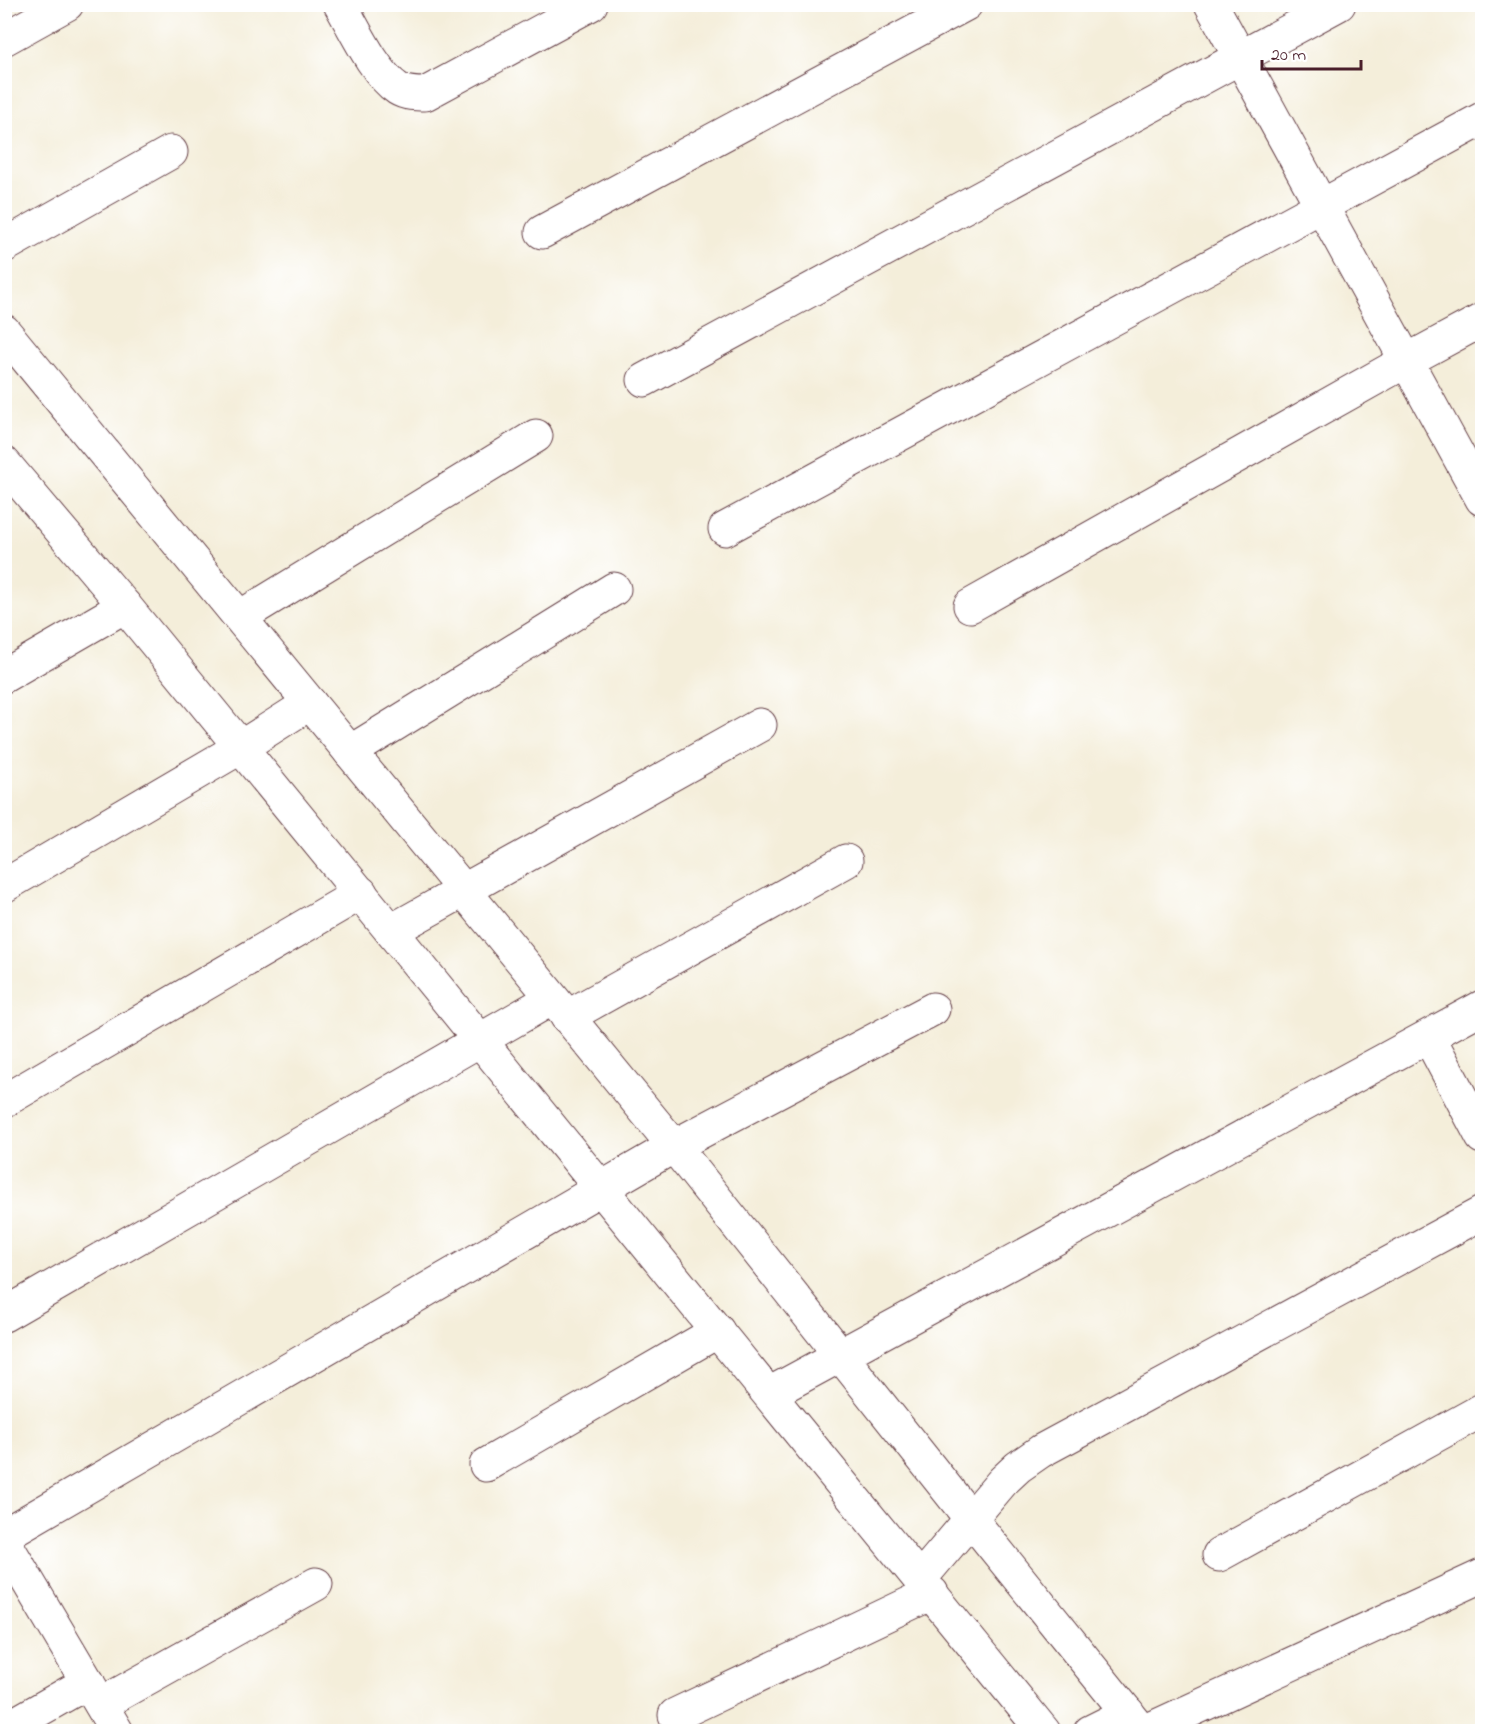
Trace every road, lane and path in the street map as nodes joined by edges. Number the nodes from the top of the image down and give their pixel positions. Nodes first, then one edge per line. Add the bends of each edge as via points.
1 (67, 4) edge
2 (340, 4) edge
3 (591, 4) edge
4 (966, 4) edge
5 (1211, 4) edge
6 (1339, 4) edge
7 (4, 39) edge
8 (1240, 58) junction
9 (1482, 119) edge
10 (171, 152) dead end
11 (1321, 205) junction
12 (542, 232) dead end
13 (4, 246) edge
14 (1482, 320) edge
15 (4, 331) edge
16 (1406, 361) junction
17 (644, 380) dead end
18 (536, 436) dead end
19 (4, 463) edge
20 (1482, 499) edge
21 (725, 529) dead end
22 (614, 589) dead end
23 (125, 606) junction
24 (970, 606) dead end
25 (240, 617) junction
26 (4, 676) edge
27 (310, 703) junction
28 (760, 725) dead end
29 (241, 747) junction
30 (350, 752) junction
31 (846, 861) dead end
32 (4, 886) edge
33 (463, 891) junction
34 (361, 893) junction
35 (392, 931) junction
36 (1482, 1007) edge
37 (559, 1008) junction
38 (933, 1009) dead end
39 (1429, 1036) junction
40 (480, 1039) junction
41 (4, 1101) edge
42 (1482, 1137) edge
43 (674, 1146) junction
44 (600, 1189) junction
45 (1482, 1213) edge
46 (4, 1316) edge
47 (718, 1331) junction
48 (840, 1356) junction
49 (770, 1394) junction
50 (1482, 1410) edge
51 (486, 1465) dead end
52 (971, 1519) junction
53 (4, 1535) edge
54 (4, 1541) edge
55 (1220, 1555) dead end
56 (1482, 1576) edge
57 (316, 1584) dead end
58 (926, 1586) junction
59 (102, 1706) edge
60 (675, 1715) dead end
61 (1138, 1725) edge
62 (4, 1730) edge
63 (1044, 1731) edge
64 (1090, 1731) edge

1 - 7 street
2 - 3 street via 389,81 399,90 425,94
4 - 12 street
5 - 8 street
6 - 8 street
8 - 11 street
8 - 17 street
9 - 11 street
10 - 13 street
11 - 16 street
11 - 21 street
14 - 16 street
15 - 25 street
16 - 20 street
16 - 24 street
18 - 25 street
19 - 23 street
22 - 30 street
23 - 26 street
23 - 29 street
25 - 27 street
27 - 29 street
27 - 30 street
28 - 33 street
29 - 32 street
29 - 34 street
30 - 33 street
31 - 37 street
33 - 35 street
33 - 37 street
34 - 35 street
34 - 41 street
35 - 40 street
36 - 39 street
37 - 40 street
37 - 43 street
38 - 43 street
39 - 42 street
39 - 48 street
40 - 44 street
40 - 46 street
43 - 44 street
43 - 48 street
44 - 47 street
44 - 53 street
45 - 52 street via 1041,1451 1003,1481
47 - 49 street
47 - 51 street
48 - 49 street
48 - 52 street
49 - 58 street
50 - 55 street
52 - 58 street
52 - 61 street
54 - 59 street
56 - 61 street
57 - 59 street
58 - 60 street
58 - 63 street
59 - 62 street
61 - 64 street

